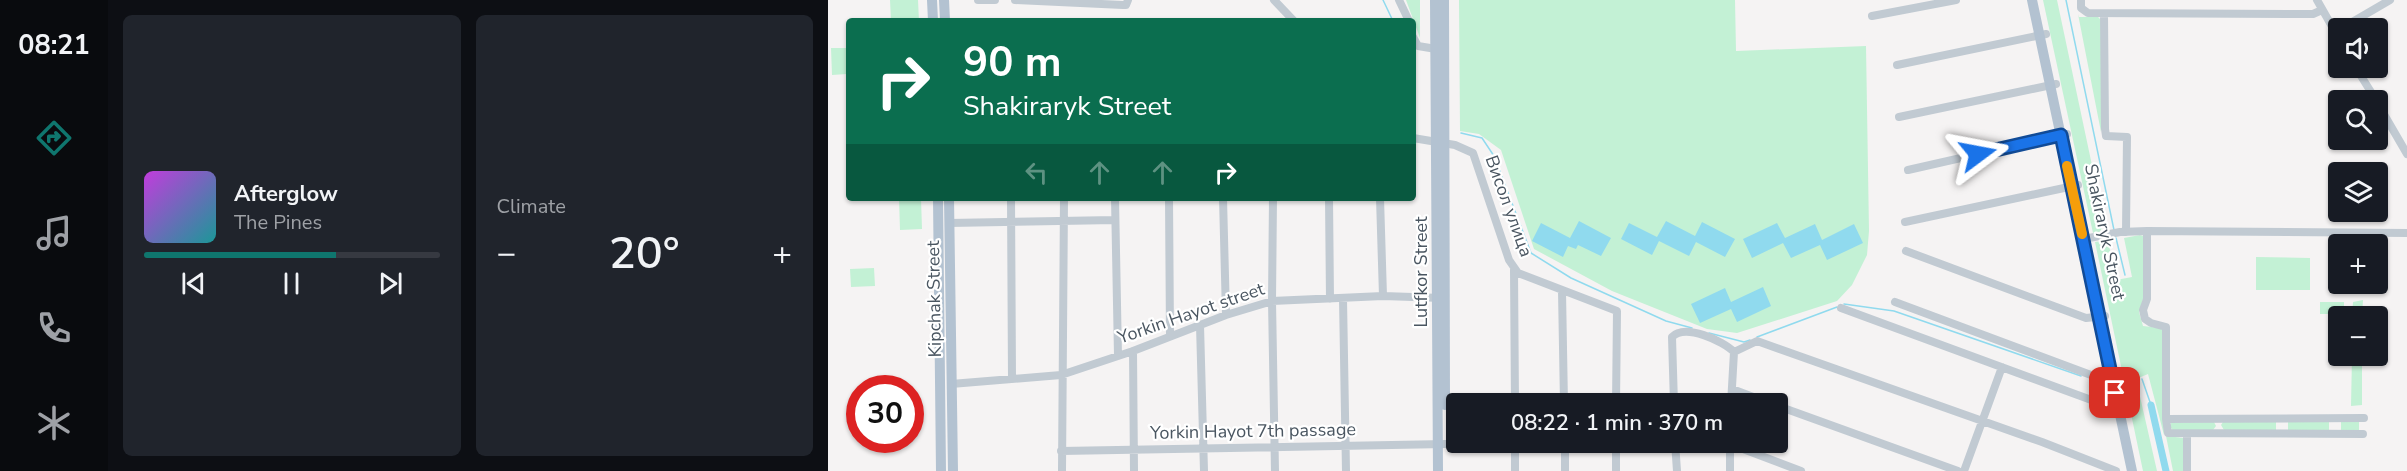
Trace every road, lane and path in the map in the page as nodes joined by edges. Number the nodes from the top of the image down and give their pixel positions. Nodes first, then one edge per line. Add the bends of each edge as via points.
1 (932, 0) edge
2 (944, 0) edge
3 (978, 0) edge
4 (994, 0) edge
5 (1015, 0) edge
6 (1128, 0) edge
7 (1274, 0) edge
8 (1399, 0) edge
9 (1435, 0) edge
10 (1444, 0) edge
11 (1956, 0) edge
12 (2032, 0) edge
13 (2039, 0) edge
14 (2081, 0) edge
15 (2317, 0) edge
16 (2391, 0) edge
17 (2322, 10) junction
18 (2104, 14) junction
19 (1872, 16) dead end
20 (933, 18) edge
21 (945, 18) edge
22 (1291, 18) edge
23 (1408, 18) edge
24 (2328, 18) edge
25 (2362, 18) edge
26 (2043, 35) junction
27 (1416, 42) edge
28 (1436, 49) junction
29 (1897, 65) dead end
30 (2053, 84) junction
31 (1899, 117) dead end
32 (2388, 121) edge
33 (2064, 134) junction
34 (1416, 139) edge
35 (1440, 143) junction
36 (2407, 154) edge
37 (1908, 170) dead end
38 (2075, 186) junction
39 (938, 201) edge
40 (949, 201) edge
41 (1011, 201) edge
42 (1064, 201) edge
43 (1115, 201) edge
44 (1169, 201) edge
45 (1223, 201) edge
46 (1273, 201) edge
47 (1329, 201) edge
48 (1380, 201) edge
49 (1011, 220) junction
50 (1064, 220) junction
51 (1115, 220) junction
52 (1905, 222) dead end
53 (949, 223) junction
54 (2147, 231) junction
55 (2119, 232) junction
56 (2407, 233) edge
57 (2089, 238) junction
58 (1906, 251) dead end
59 (1515, 270) junction
60 (1562, 291) junction
61 (1383, 296) junction
62 (945, 298) junction
63 (1441, 298) junction
64 (1330, 299) junction
65 (1343, 299) junction
66 (1272, 302) junction
67 (1895, 302) dead end
68 (1840, 308) dead end
69 (1227, 315) junction
70 (2102, 317) junction
71 (1200, 325) junction
72 (1170, 336) junction
73 (1132, 351) junction
74 (1734, 352) junction
75 (1118, 356) junction
76 (2002, 367) junction
77 (1061, 375) junction
78 (1012, 379) junction
79 (2112, 379) junction
80 (951, 384) junction
81 (1732, 389) junction
82 (1515, 393) edge
83 (1564, 393) edge
84 (1616, 393) edge
85 (1674, 393) edge
86 (1732, 393) edge
87 (1743, 393) edge
88 (2122, 408) junction
89 (1788, 410) edge
90 (2364, 418) dead end
91 (2166, 419) junction
92 (1982, 421) junction
93 (2187, 434) junction
94 (2363, 434) dead end
95 (1442, 444) junction
96 (1346, 447) junction
97 (1203, 448) junction
98 (1275, 448) junction
99 (1134, 450) junction
100 (1061, 451) junction
101 (1515, 453) edge
102 (1565, 453) edge
103 (1616, 453) edge
104 (1676, 453) edge
105 (1730, 453) edge
106 (1754, 453) edge
107 (941, 471) edge
108 (953, 471) edge
109 (1062, 471) edge
110 (1134, 471) edge
111 (1204, 471) edge
112 (1275, 471) edge
113 (1346, 471) edge
114 (1438, 471) edge
115 (1446, 471) edge
116 (1515, 471) edge
117 (1565, 471) edge
118 (1616, 471) edge
119 (1677, 471) edge
120 (1730, 471) edge
121 (1801, 471) edge
122 (1958, 471) edge
123 (1964, 471) edge
124 (2116, 471) edge
125 (2132, 471) edge
126 (2138, 471) edge
127 (2187, 471) edge

1 - 20 main road
2 - 21 main road
3 - 4 street
5 - 6 street via 1125,5
7 - 22 street
8 - 23 street
9 - 28 main road, Lutfkor Street
10 - 35 main road, Lutfkor Street
11 - 19 street
12 - 26 main road, Shakiraryk Street
13 - 26 main road, Shakiraryk Street
14 - 18 street via 2084,12
15 - 17 street
16 - 25 street
17 - 18 street via 2313,14
17 - 24 street
18 - 55 street via 2103,136 2127,137
26 - 29 street
26 - 30 main road, Shakiraryk Street
27 - 28 street
28 - 35 main road, Lutfkor Street
30 - 31 street
30 - 33 main road, Shakiraryk Street
32 - 36 street
33 - 37 street
33 - 38 main road, Shakiraryk Street
34 - 35 street, Висол улица
35 - 59 street, Висол улица via 1475,156
35 - 63 main road, Lutfkor Street
38 - 52 street
38 - 57 main road, Shakiraryk Street
38 - 70 main road, Shakiraryk Street
39 - 62 main road
40 - 53 main road, Kipchak Street
41 - 49 street
42 - 50 street
43 - 51 street
44 - 72 street
45 - 69 street
46 - 66 street
47 - 64 street
48 - 61 street
49 - 50 street
49 - 53 street
49 - 78 street
50 - 51 street
50 - 77 street
51 - 75 street
53 - 62 main road, Kipchak Street
54 - 55 street
54 - 56 street
54 - 91 street via 2147,298 2142,310 2145,319 2166,327
55 - 57 street
57 - 70 main road, Shakiraryk Street
58 - 70 street via 2086,318
59 - 60 street, Висол улица
59 - 82 street
60 - 83 street
60 - 84 street, Висол улица via 1617,310
61 - 63 street, Yorkin Hayot street
61 - 65 street, Yorkin Hayot street
62 - 80 main road, Kipchak Street
62 - 107 main road, Kipchak Street
63 - 95 main road, Lutfkor Street
64 - 65 street, Yorkin Hayot street
64 - 66 street, Yorkin Hayot street
65 - 96 street
66 - 69 street, Yorkin Hayot street
66 - 98 street
67 - 79 street via 2099,378
68 - 76 street
69 - 71 street, Yorkin Hayot street
70 - 79 main road, Shakiraryk Street
70 - 88 main road, Shakiraryk Street
71 - 72 street, Yorkin Hayot street
71 - 97 street
72 - 73 street, Yorkin Hayot street
73 - 75 street, Yorkin Hayot street
73 - 99 street
74 - 81 street
74 - 85 street via 1725,343 1684,330 1677,332 1672,337
74 - 92 street via 1757,341
75 - 77 street, Yorkin Hayot street
76 - 88 street
76 - 92 street
77 - 78 street, Yorkin Hayot street
77 - 100 street
78 - 80 street, Yorkin Hayot street
79 - 88 main road, Shakiraryk Street
80 - 108 main road, Kipchak Street
81 - 86 street
81 - 87 street
88 - 125 main road, Shakiraryk Street
88 - 126 main road, Shakiraryk Street
89 - 122 street
90 - 91 street
91 - 93 street via 2168,433
92 - 123 street
92 - 124 street
93 - 94 street
93 - 127 street
95 - 96 street, Yorkin Hayot 7th passage
95 - 114 main road, Lutfkor Street
95 - 115 main road, Lutfkor Street
96 - 98 street, Yorkin Hayot 7th passage
96 - 113 street
97 - 98 street, Yorkin Hayot 7th passage
97 - 99 street, Yorkin Hayot 7th passage
97 - 111 street
98 - 112 street
99 - 100 street, Yorkin Hayot 7th passage
99 - 110 street
100 - 109 street
101 - 116 street
102 - 117 street
103 - 118 street
104 - 119 street
105 - 120 street
106 - 121 street

